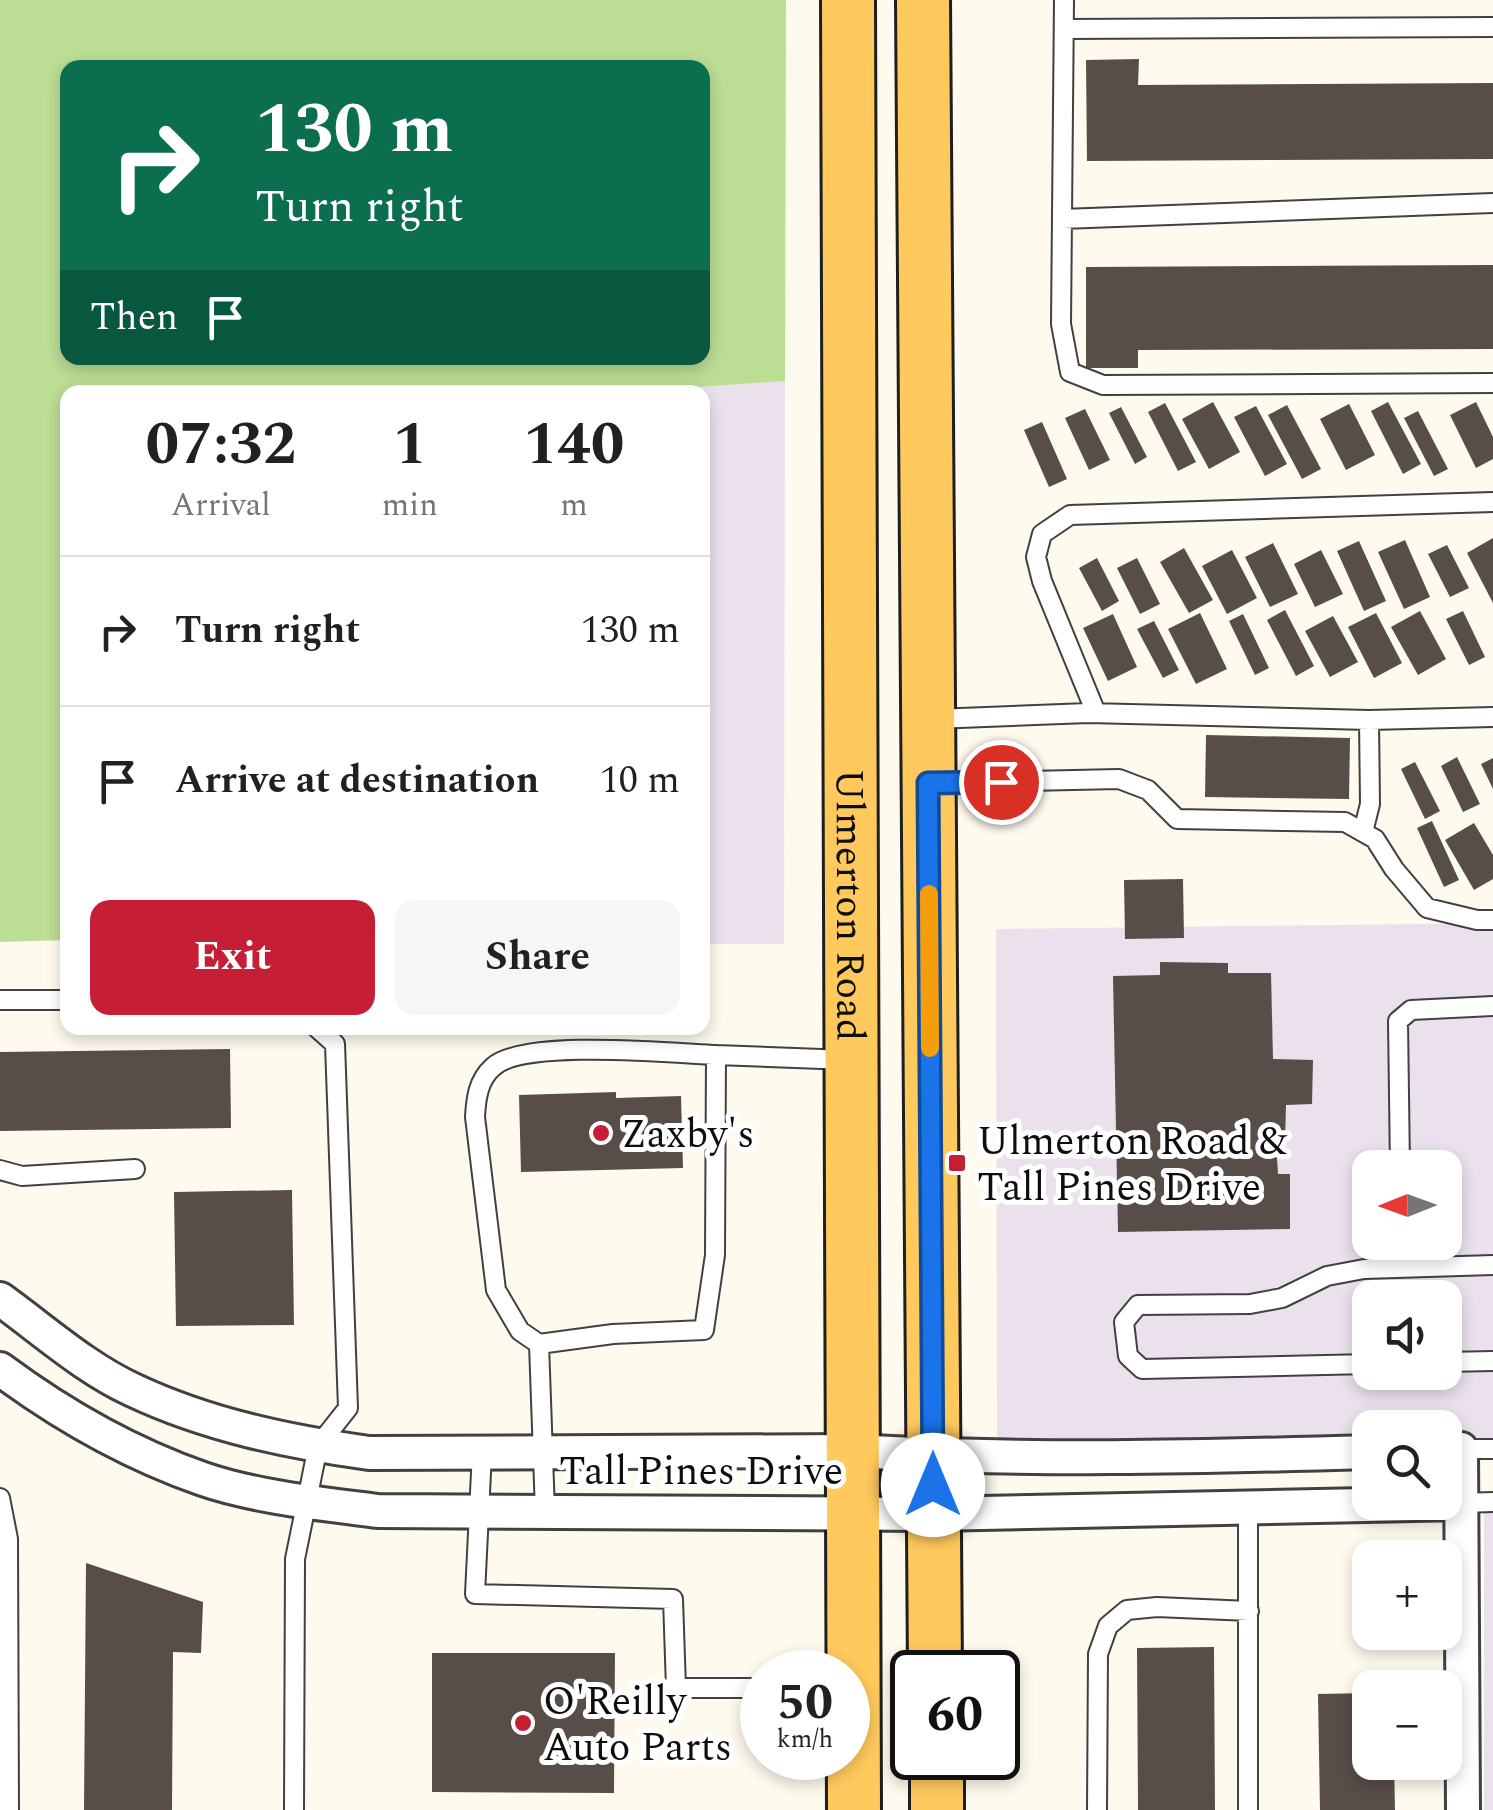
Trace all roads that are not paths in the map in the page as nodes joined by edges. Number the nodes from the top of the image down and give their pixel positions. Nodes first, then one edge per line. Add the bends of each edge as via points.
1 (848, 0) edge
2 (923, 0) edge
3 (1064, 0) edge
4 (1493, 27) edge
5 (1064, 29) junction
6 (1493, 203) edge
7 (1062, 220) junction
8 (1493, 384) edge
9 (1493, 502) edge
10 (1096, 713) junction
11 (1493, 717) edge
12 (928, 720) junction
13 (1369, 720) junction
14 (928, 783) junction
15 (1363, 832) junction
16 (1493, 920) edge
17 (0, 1000) edge
18 (60, 1000) edge
19 (1493, 1006) edge
20 (325, 1035) edge
21 (716, 1055) junction
22 (852, 1060) junction
23 (1400, 1150) edge
24 (135, 1169) dead end
25 (0, 1170) edge
26 (1400, 1260) edge
27 (1493, 1265) edge
28 (1400, 1268) junction
29 (0, 1299) edge
30 (539, 1344) junction
31 (1493, 1361) edge
32 (1462, 1362) edge
33 (1352, 1364) edge
34 (0, 1369) edge
35 (318, 1446) junction
36 (1466, 1449) edge
37 (853, 1451) junction
38 (482, 1452) junction
39 (541, 1452) junction
40 (1352, 1453) edge
41 (932, 1456) junction
42 (0, 1498) edge
43 (308, 1501) junction
44 (1477, 1503) edge
45 (1248, 1507) junction
46 (479, 1512) junction
47 (545, 1512) junction
48 (854, 1513) junction
49 (933, 1514) junction
50 (1249, 1611) junction
51 (852, 1650) edge
52 (936, 1650) edge
53 (740, 1688) edge
54 (853, 1780) edge
55 (937, 1780) edge
56 (9, 1810) edge
57 (294, 1810) edge
58 (854, 1810) edge
59 (938, 1810) edge
60 (1097, 1810) edge
61 (1248, 1810) edge
62 (1463, 1810) edge

1 - 22 main road, Ulmerton Road
2 - 12 main road, Ulmerton Road
3 - 5 lane
4 - 5 lane
5 - 7 lane
6 - 7 lane
7 - 8 lane via 1061,324 1070,372 1103,385
9 - 10 lane via 1070,514 1042,534 1036,556
10 - 12 lane
10 - 13 lane
11 - 13 lane
12 - 14 main road, Ulmerton Road
13 - 15 lane via 1370,804
14 - 15 lane via 1119,780 1148,790 1178,819 1346,822
14 - 41 main road, Ulmerton Road
15 - 16 lane via 1427,908
17 - 18 lane
19 - 23 lane via 1410,1010 1398,1021
20 - 35 lane via 335,1044 348,1408
21 - 22 lane
21 - 30 lane via 714,1256 704,1330
21 - 30 lane via 586,1050 514,1055 492,1066 477,1091 475,1116 496,1290 520,1331
22 - 37 main road, Ulmerton Road
24 - 25 lane via 22,1176
26 - 28 lane
27 - 28 lane
28 - 33 lane via 1326,1276 1282,1298 1250,1304 1138,1306 1124,1322 1128,1356 1142,1369
29 - 35 street, Tall Pines Drive via 130,1390 209,1421
30 - 39 lane
31 - 32 lane
34 - 43 street, Tall Pines Drive via 136,1451 206,1480
35 - 38 street, Tall Pines Drive
35 - 43 lane
36 - 44 street
37 - 39 street, Tall Pines Drive
37 - 41 street, Tall Pines Drive
37 - 48 main road, Ulmerton Road
38 - 39 street, Tall Pines Drive
38 - 46 lane
39 - 47 lane
40 - 41 street, Tall Pines Drive
41 - 49 main road, Ulmerton Road
42 - 56 lane via 8,1539
43 - 46 street, Tall Pines Drive via 378,1512
43 - 57 lane via 295,1559
44 - 45 street, Tall Pines Drive
44 - 62 street
45 - 49 street, Tall Pines Drive
45 - 50 lane
46 - 47 street, Tall Pines Drive
46 - 53 lane via 475,1594 673,1598 676,1688
47 - 48 street, Tall Pines Drive
48 - 49 street, Tall Pines Drive
48 - 51 main road, Ulmerton Road
49 - 52 main road, Ulmerton Road
50 - 60 lane via 1126,1610 1108,1626 1098,1654
50 - 61 lane
54 - 58 main road, Ulmerton Road
55 - 59 main road

